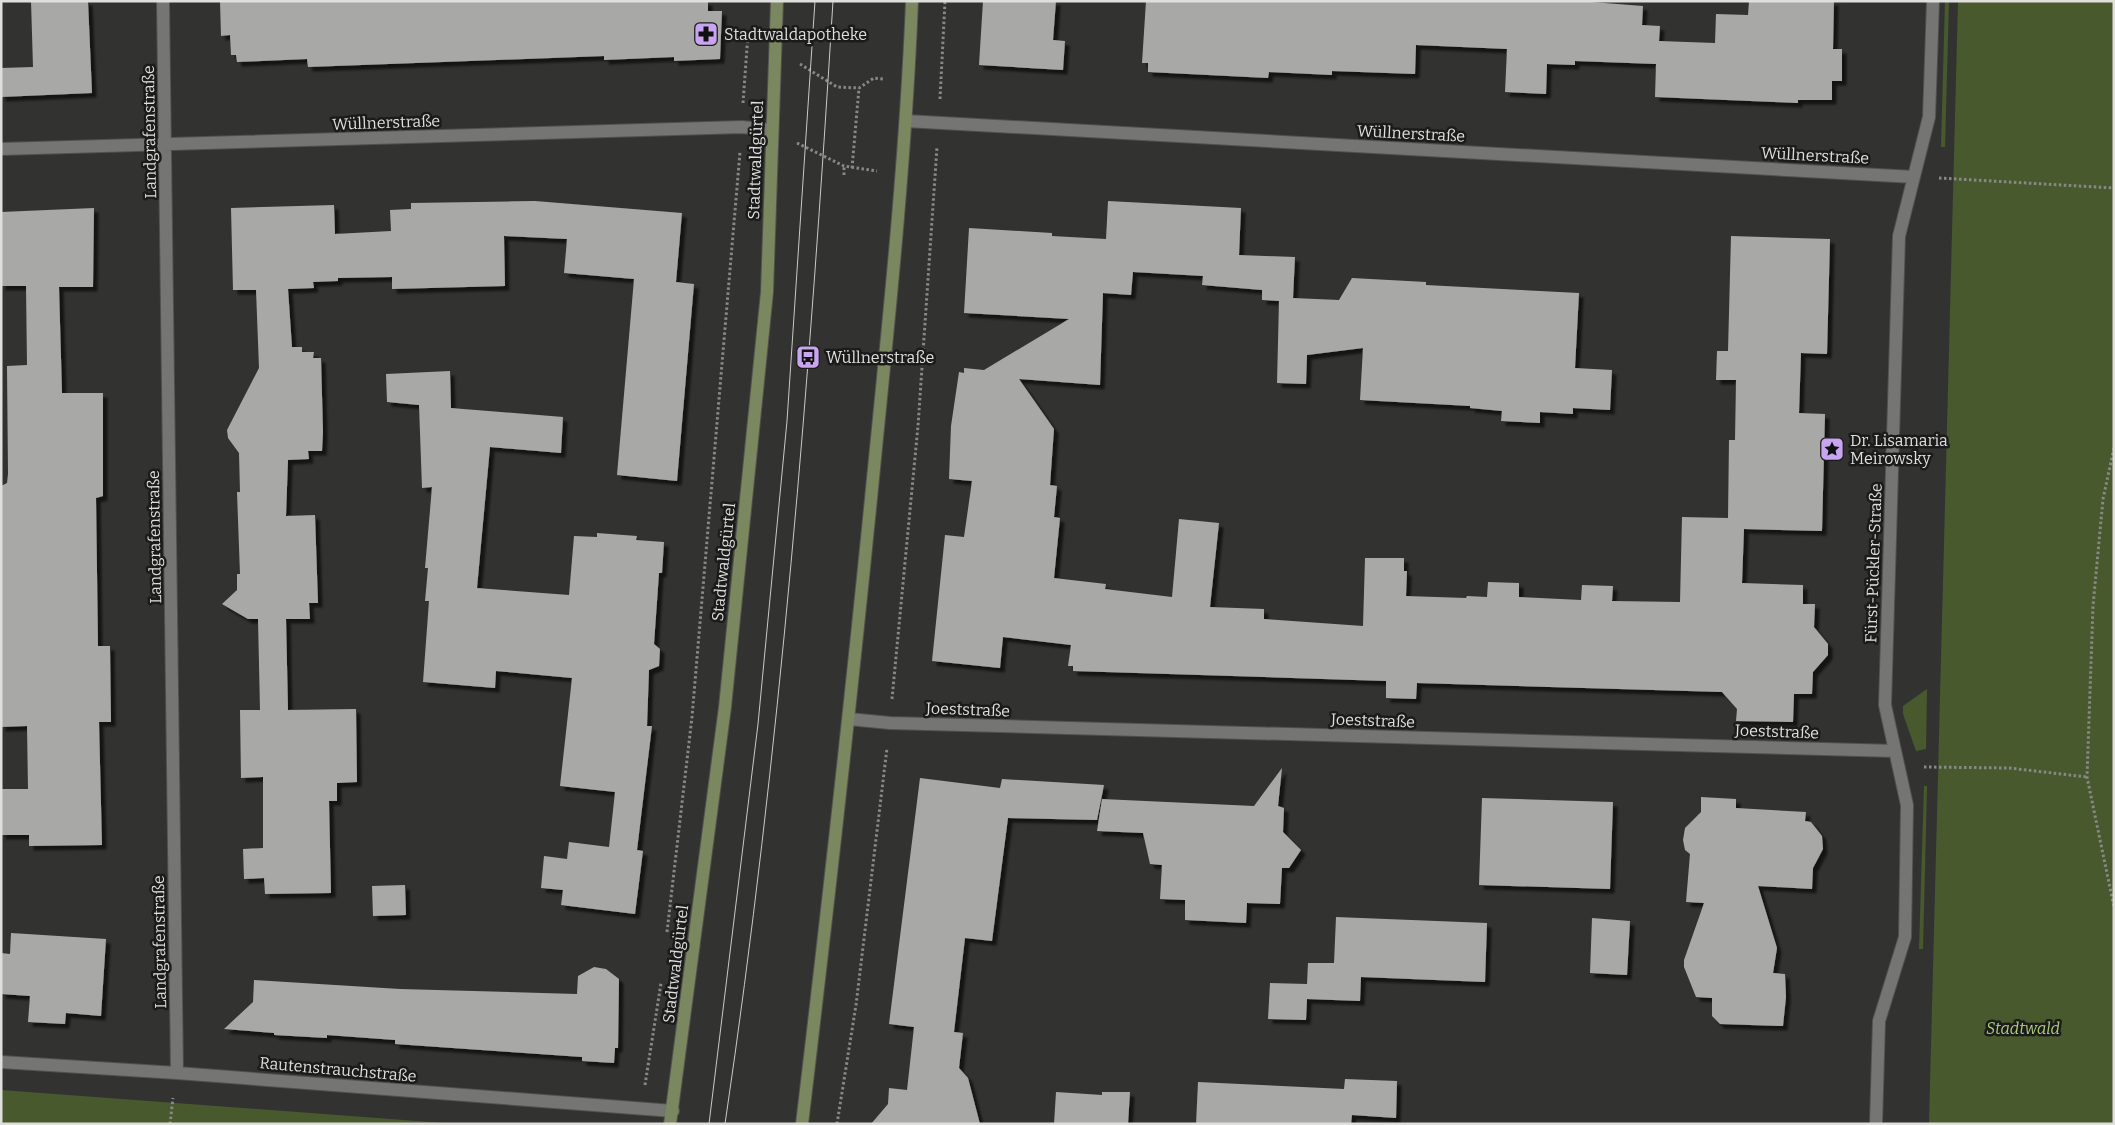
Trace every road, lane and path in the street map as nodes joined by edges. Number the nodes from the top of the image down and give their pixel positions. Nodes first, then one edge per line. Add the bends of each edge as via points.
1 (163, 1) edge
2 (777, 1) edge
3 (912, 1) edge
4 (945, 1) edge
5 (1933, 1) edge
6 (749, 28) dead end
7 (745, 78) junction
8 (774, 82) junction
9 (909, 82) junction
10 (940, 85) junction
11 (859, 88) junction
12 (906, 121) junction
13 (938, 123) junction
14 (742, 127) junction
15 (772, 130) junction
16 (166, 146) junction
17 (1, 149) edge
18 (793, 151) dead end
19 (844, 166) junction
20 (852, 168) junction
21 (739, 172) junction
22 (902, 174) junction
23 (770, 175) junction
24 (844, 175) dead end
25 (1914, 176) junction
26 (935, 177) junction
27 (2114, 188) edge
28 (2114, 448) edge
29 (849, 719) junction
30 (890, 723) junction
31 (1895, 751) junction
32 (1899, 767) junction
33 (2087, 777) junction
34 (2114, 907) edge
35 (666, 941) dead end
36 (661, 979) dead end
37 (1, 1062) edge
38 (177, 1072) junction
39 (642, 1109) junction
40 (672, 1118) edge
41 (802, 1124) edge
42 (837, 1124) edge
43 (1876, 1124) edge

1 - 16 street, Landgrafenstraße
2 - 8 main road, Stadtwaldgürtel
3 - 9 main road
4 - 10 path
5 - 25 street, Fürst-Pückler-Straße via 1929,117
6 - 7 path
7 - 8 path
7 - 14 path
8 - 11 path via 798,86 800,63 837,87
8 - 15 main road, Stadtwaldgürtel
9 - 10 path
9 - 11 path via 874,78
9 - 12 main road
10 - 13 path
11 - 20 path
12 - 13 street, Wüllnerstraße
12 - 22 main road
13 - 25 street, Wüllnerstraße
13 - 26 path
14 - 15 street, Wüllnerstraße
14 - 16 street, Wüllnerstraße
14 - 21 path
15 - 23 main road, Stadtwaldgürtel
16 - 17 street, Wüllnerstraße
16 - 38 street, Landgrafenstraße
18 - 19 path via 794,141
19 - 20 path
19 - 24 path
20 - 22 path
21 - 23 path
21 - 35 path via 692,717
22 - 26 path
22 - 29 main road
23 - 40 main road, Stadtwaldgürtel via 767,292 725,707
25 - 27 path
25 - 31 street, Fürst-Pückler-Straße via 1899,246 1885,705
26 - 30 path via 918,426
28 - 33 path via 2103,499 2092,606
29 - 30 street, Joeststraße
29 - 41 main road
30 - 31 street, Joeststraße
30 - 42 path via 856,1005
31 - 32 street, Fürst-Pückler-Straße
32 - 33 path via 2009,768
32 - 43 street, Fürst-Pückler-Straße via 1907,806 1905,937 1879,1021
33 - 34 path
36 - 39 path
37 - 38 street, Rautenstrauchstraße
38 - 39 street, Rautenstrauchstraße
39 - 40 street, Rautenstrauchstraße

